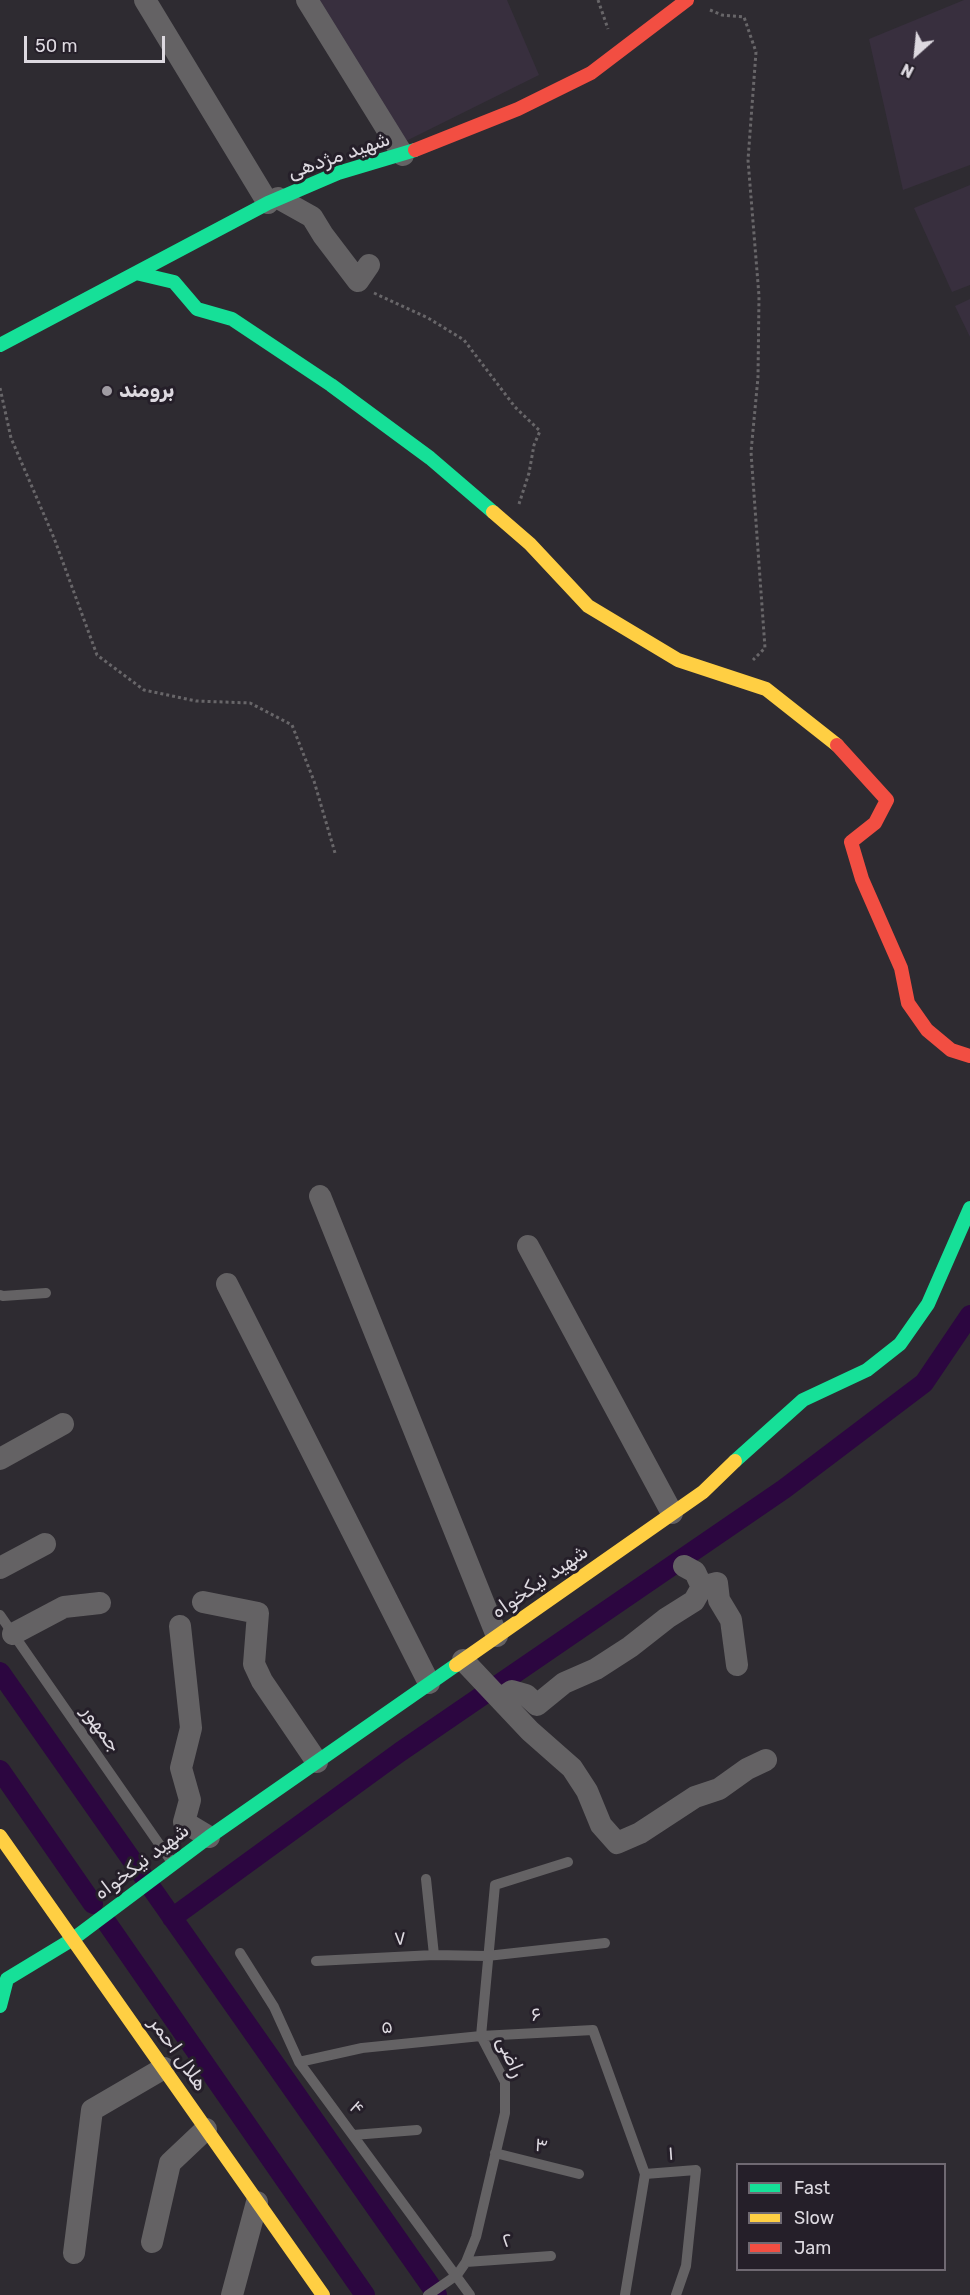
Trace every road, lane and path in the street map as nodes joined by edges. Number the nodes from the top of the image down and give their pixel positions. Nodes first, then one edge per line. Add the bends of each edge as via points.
1 (145, 0) edge
2 (307, 0) edge
3 (687, 0) edge
4 (403, 155) junction
5 (273, 201) junction
6 (135, 273) junction
7 (364, 273) joint
8 (0, 345) edge
9 (0, 388) edge
10 (511, 528) junction
11 (736, 679) junction
12 (335, 853) dead end
13 (970, 1056) edge
14 (320, 1196) dead end
15 (970, 1208) edge
16 (528, 1246) dead end
17 (227, 1284) dead end
18 (46, 1293) dead end
19 (0, 1295) edge
20 (63, 1424) dead end
21 (0, 1459) edge
22 (672, 1513) junction
23 (45, 1544) dead end
24 (684, 1566) dead end
25 (0, 1568) edge
26 (702, 1587) junction
27 (100, 1602) dead end
28 (203, 1602) dead end
29 (0, 1615) edge
30 (180, 1626) dead end
31 (13, 1634) junction
32 (497, 1636) junction
33 (463, 1660) junction
34 (737, 1665) dead end
35 (429, 1683) junction
36 (494, 1693) junction
37 (765, 1760) dead end
38 (317, 1762) junction
39 (0, 1836) edge
40 (209, 1837) junction
41 (568, 1862) dead end
42 (173, 1863) junction
43 (426, 1879) dead end
44 (73, 1939) junction
45 (605, 1943) dead end
46 (240, 1953) dead end
47 (434, 1955) junction
48 (487, 1956) junction
49 (316, 1961) dead end
50 (0, 2006) edge
51 (481, 2036) junction
52 (299, 2062) junction
53 (164, 2068) junction
54 (206, 2129) junction
55 (417, 2130) dead end
56 (353, 2135) junction
57 (495, 2153) junction
58 (579, 2174) dead end
59 (645, 2174) junction
60 (257, 2202) junction
61 (152, 2242) dead end
62 (74, 2253) dead end
63 (551, 2256) dead end
64 (466, 2262) junction
65 (456, 2276) junction
66 (232, 2295) edge
67 (323, 2295) edge
68 (428, 2295) edge
69 (470, 2295) edge
70 (626, 2295) edge
71 (676, 2295) edge

1 - 5 street
2 - 4 street
3 - 4 street, شهید مژدهی via 591,73 518,109
3 - 11 path via 722,15 744,17 756,52 748,160 759,296 759,365 751,452 765,648
4 - 5 street, شهید مژدهی via 338,173
5 - 6 street, شهید مژدهی
5 - 7 street via 312,217 323,235
6 - 8 street, شهید مژدهی
6 - 10 street via 174,282 197,309 232,319 331,385 430,458
7 - 10 path via 374,293 464,340 515,407 540,430
9 - 12 path via 11,438 54,538 97,655 144,690 196,701 250,703 292,725 314,781
10 - 11 street via 588,606 678,660
11 - 13 street via 766,689 839,747 887,800 874,823 850,842 901,968 908,1003 927,1030 951,1050
14 - 32 street
15 - 22 street, شهید نیکخواه via 928,1304 900,1344 867,1370 803,1400 703,1492
16 - 22 street
17 - 35 street
18 - 19 lane
20 - 21 street
22 - 32 street, شهید نیکخواه
23 - 25 street
24 - 26 street via 695,1572
26 - 34 street via 717,1583 719,1600 731,1620
26 - 36 street via 694,1601 630,1647 596,1669 564,1683 537,1705 512,1690
27 - 31 street via 64,1607
28 - 38 street via 258,1613 254,1664
29 - 31 lane, جمهور
30 - 40 street via 190,1728 181,1768 190,1800 184,1822
31 - 42 lane, جمهور
32 - 33 street, شهید نیکخواه
33 - 35 street, شهید نیکخواه
33 - 36 street
35 - 38 street, شهید نیکخواه
36 - 37 street via 572,1768 601,1825 617,1843
38 - 40 street, شهید نیکخواه
39 - 44 street, هلال احمر
40 - 42 street, شهید نیکخواه
41 - 48 lane, راضی via 495,1885
42 - 44 street, شهید نیکخواه
43 - 47 lane
44 - 50 street, شهید نیکخواه via 7,1979
44 - 53 street, هلال احمر
45 - 48 lane, ۷
46 - 52 lane, ۴ via 273,2007
47 - 48 lane, ۷
47 - 49 lane, ۷
48 - 51 lane, راضی
51 - 52 lane, ۵ via 362,2048
51 - 57 lane, راضی via 505,2082 505,2113
51 - 59 lane, ۶ via 593,2030
52 - 56 lane, ۴
53 - 54 street, هلال احمر
53 - 62 street via 92,2110
54 - 60 street, هلال احمر
54 - 61 street via 170,2163
55 - 56 lane
56 - 65 lane, ۴
57 - 58 lane, ۳
57 - 64 lane, راضی via 476,2238
59 - 70 lane, ۱
59 - 71 lane, ۱ via 696,2170 686,2266
60 - 66 street
60 - 67 street, هلال احمر
63 - 64 lane, ۲
64 - 65 lane, راضی
65 - 68 lane
65 - 69 lane

